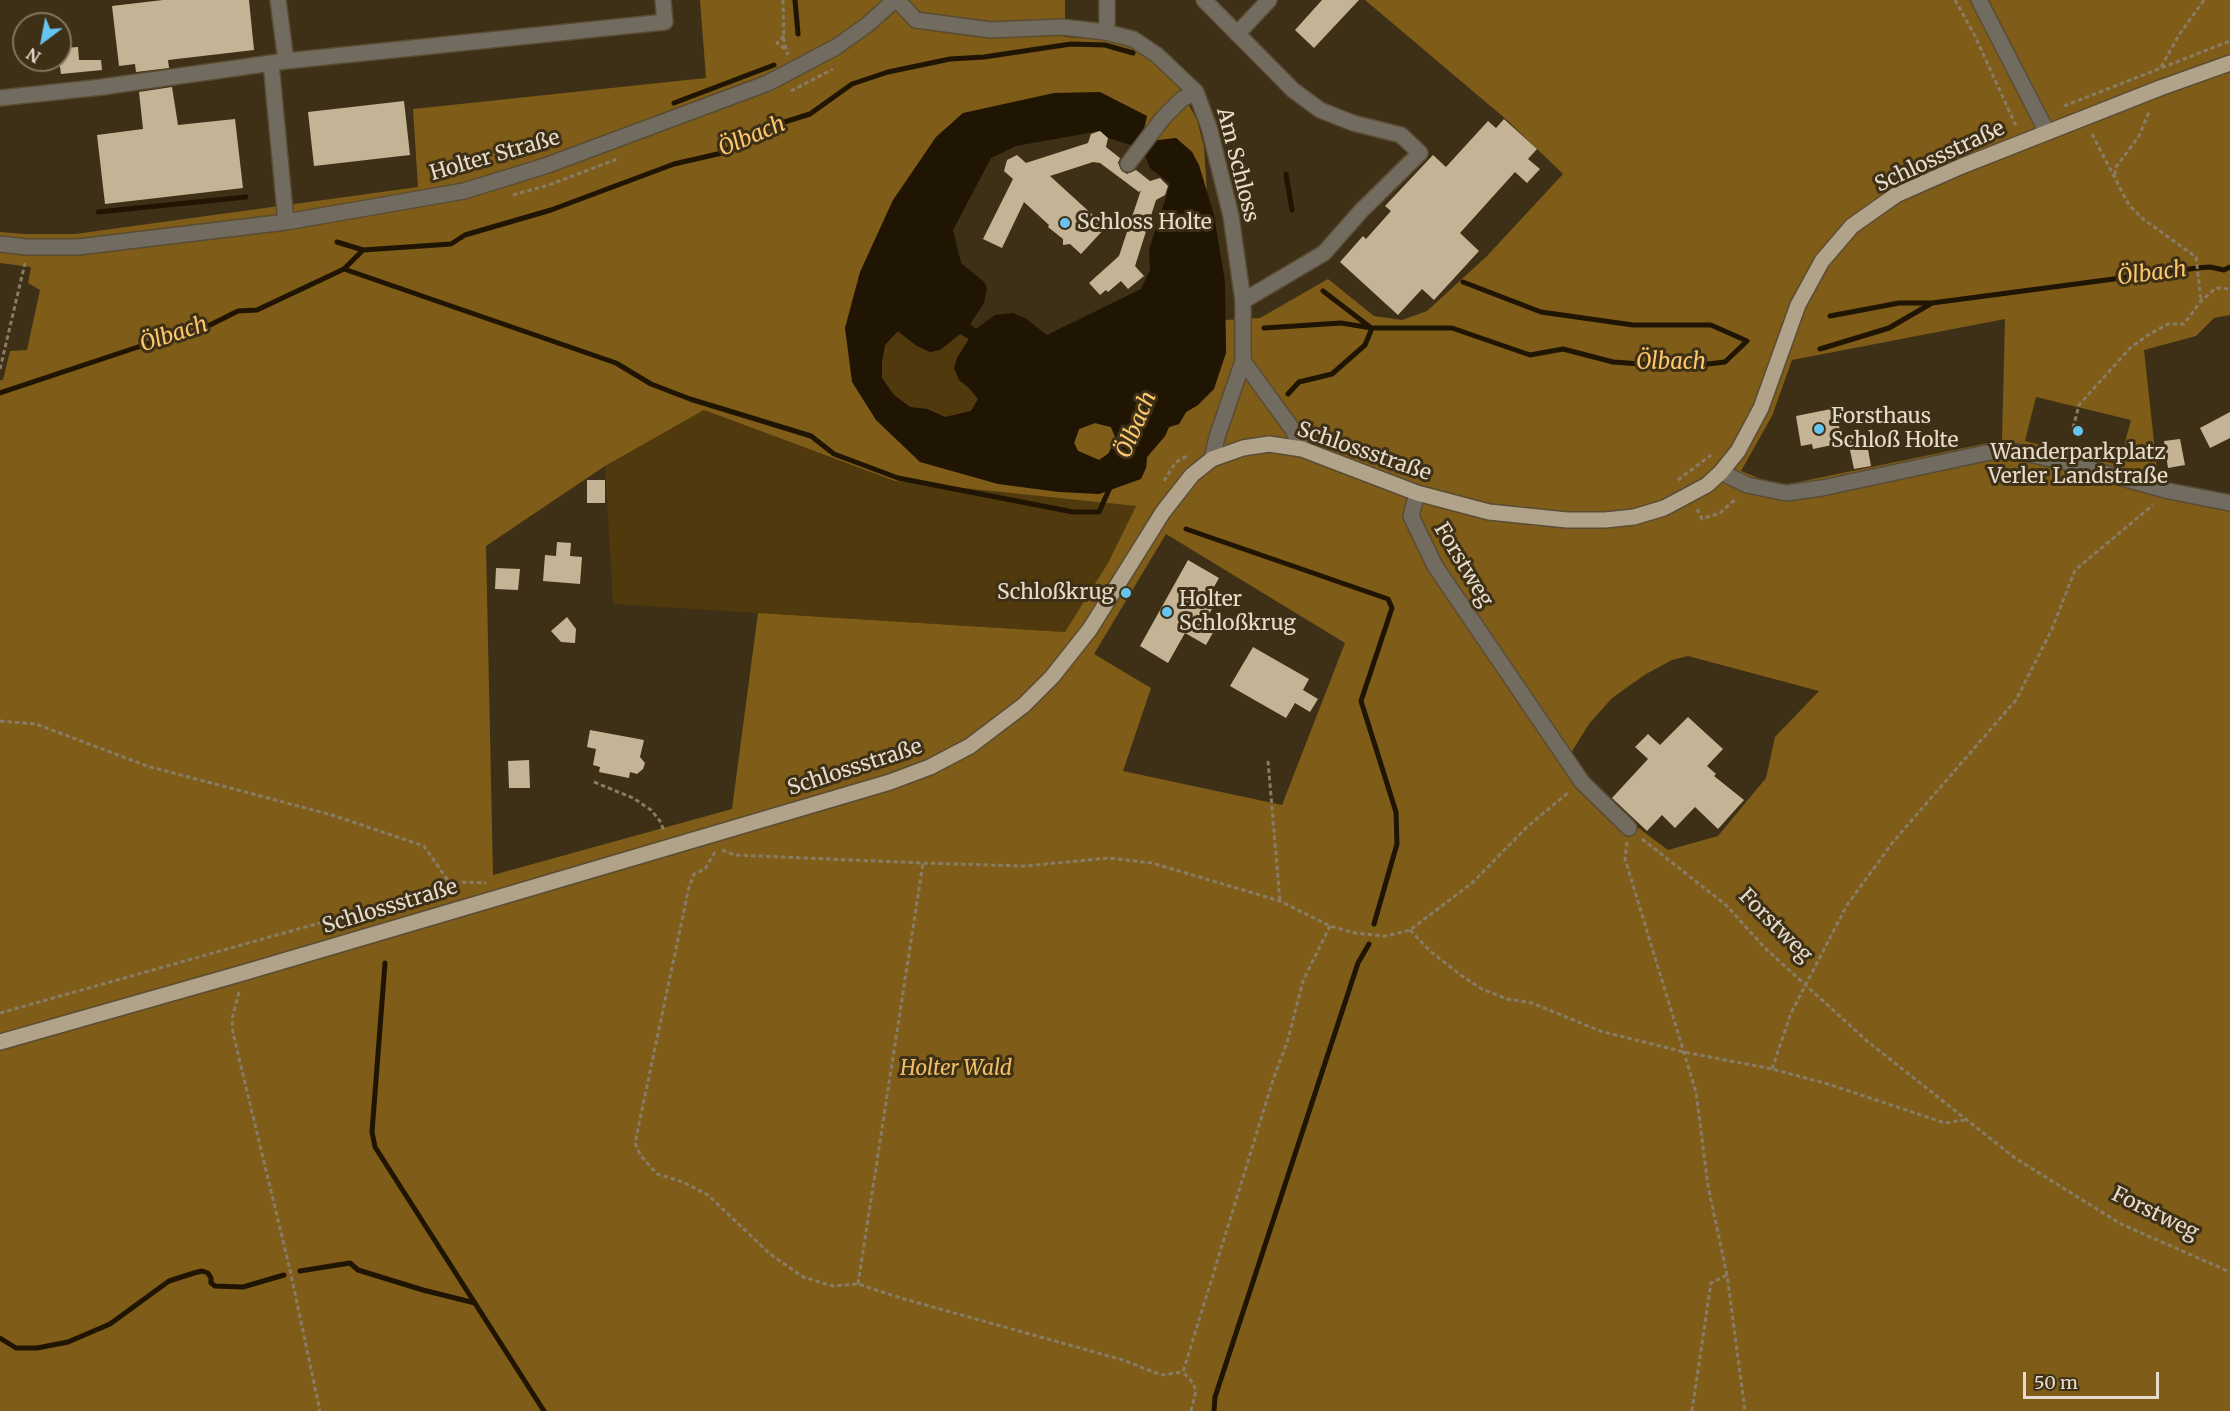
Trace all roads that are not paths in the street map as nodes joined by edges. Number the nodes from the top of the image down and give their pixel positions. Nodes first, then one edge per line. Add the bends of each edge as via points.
1 (278, 0) edge
2 (663, 0) edge
3 (896, 0) edge
4 (1107, 0) edge
5 (1204, 0) edge
6 (1269, 0) edge
7 (1979, 0) edge
8 (1105, 32) junction
9 (1237, 34) junction
10 (279, 62) junction
11 (2230, 63) edge
12 (1196, 92) junction
13 (0, 98) edge
14 (2048, 132) junction
15 (1128, 164) dead end
16 (286, 222) junction
17 (0, 244) edge
18 (1243, 301) junction
19 (1243, 361) junction
20 (1302, 449) junction
21 (1212, 459) junction
22 (1721, 472) junction
23 (1417, 493) junction
24 (2230, 503) edge
25 (1629, 828) road end
26 (0, 1042) edge

1 - 10 street
2 - 10 street via 665,22
3 - 8 street, Am Schloss via 916,20 991,30 1062,27
3 - 16 street, Holter Straße via 836,47 793,72 545,166 464,191
4 - 8 street
5 - 9 street
6 - 9 street
7 - 14 street
8 - 12 street, Am Schloss via 1133,39 1157,55
9 - 18 street via 1293,90 1320,110 1401,135 1420,153 1360,211 1324,253
10 - 13 street
10 - 16 street
11 - 14 main road, Schlossstraße
12 - 15 street via 1182,99
12 - 18 street, Am Schloss via 1209,127 1231,216
14 - 22 main road, Schlossstraße via 1896,195 1852,226 1822,261 1798,304 1761,408 1738,451
16 - 17 street, Holter Straße via 78,247
18 - 19 street, Am Schloss
19 - 20 street via 1293,430
19 - 21 street, Am Schloss
20 - 21 main road, Schlossstraße via 1269,444 1242,448
20 - 23 main road, Schlossstraße
21 - 26 main road, Schlossstraße via 1192,474 1163,512 1090,629 1052,677 1024,705 970,746 930,767 890,782
22 - 23 main road, Schlossstraße via 1707,485 1664,508 1605,520 1489,512
22 - 24 street via 1747,485 1786,493 1995,451 2019,452
23 - 25 street, Forstweg via 1411,516 1435,566 1582,782

